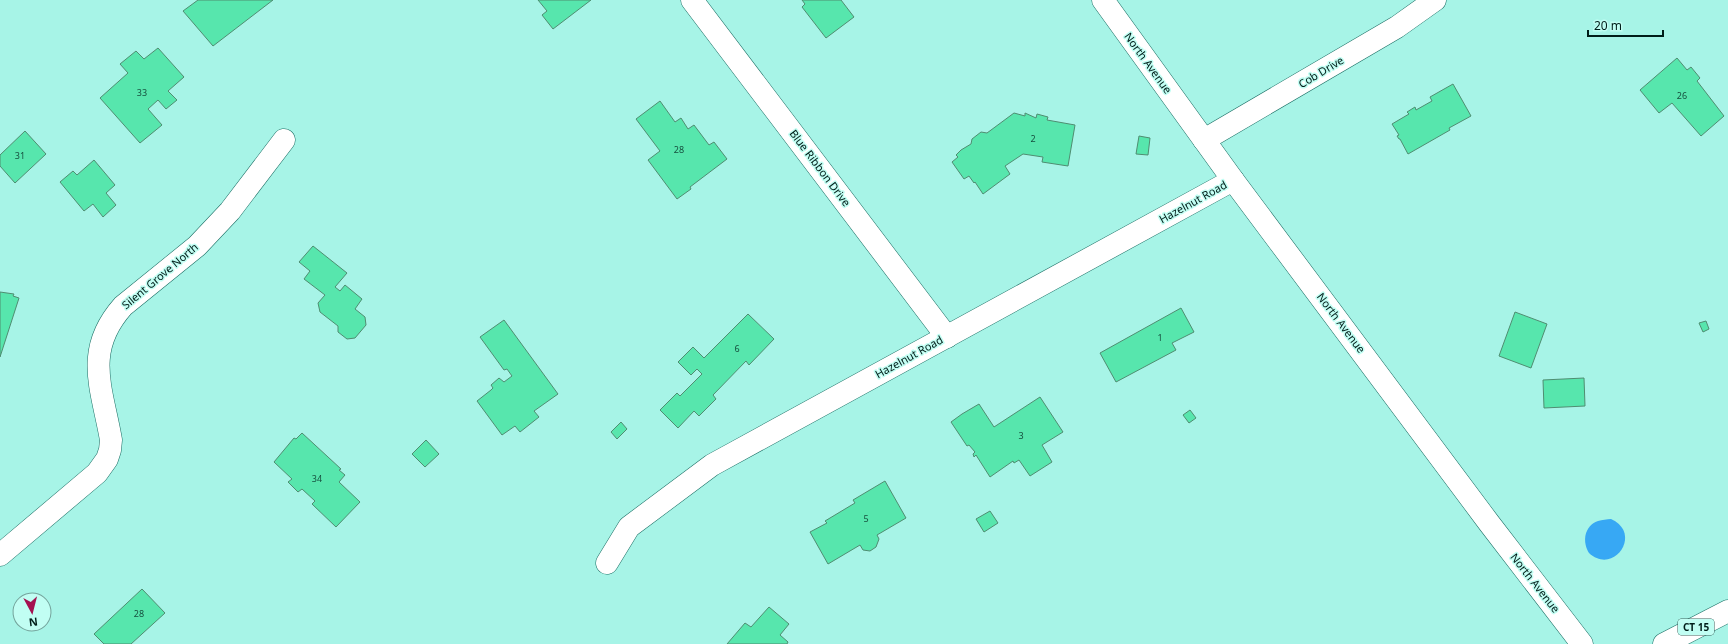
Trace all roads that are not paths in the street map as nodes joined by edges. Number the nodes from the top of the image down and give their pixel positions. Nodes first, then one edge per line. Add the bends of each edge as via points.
1 (692, 0) edge
2 (1103, 0) edge
3 (1435, 0) edge
4 (284, 140) dead end
5 (1204, 140) junction
6 (1233, 180) junction
7 (947, 336) junction
8 (0, 554) edge
9 (607, 563) dead end
10 (1728, 611) edge
11 (1577, 637) edge
12 (1664, 644) edge

1 - 7 main road, Blue Ribbon Drive
2 - 5 main road, North Avenue
3 - 5 main road, Cob Drive via 1397,27
4 - 8 main road, Silent Grove North via 230,211 197,246 113,317 105,332 98,362 98,381 111,440 107,459 83,485
5 - 6 main road, North Avenue
6 - 7 main road, Hazelnut Road
6 - 11 main road, North Avenue
7 - 9 main road, Hazelnut Road via 712,465 629,527
10 - 12 main road, CT 15

